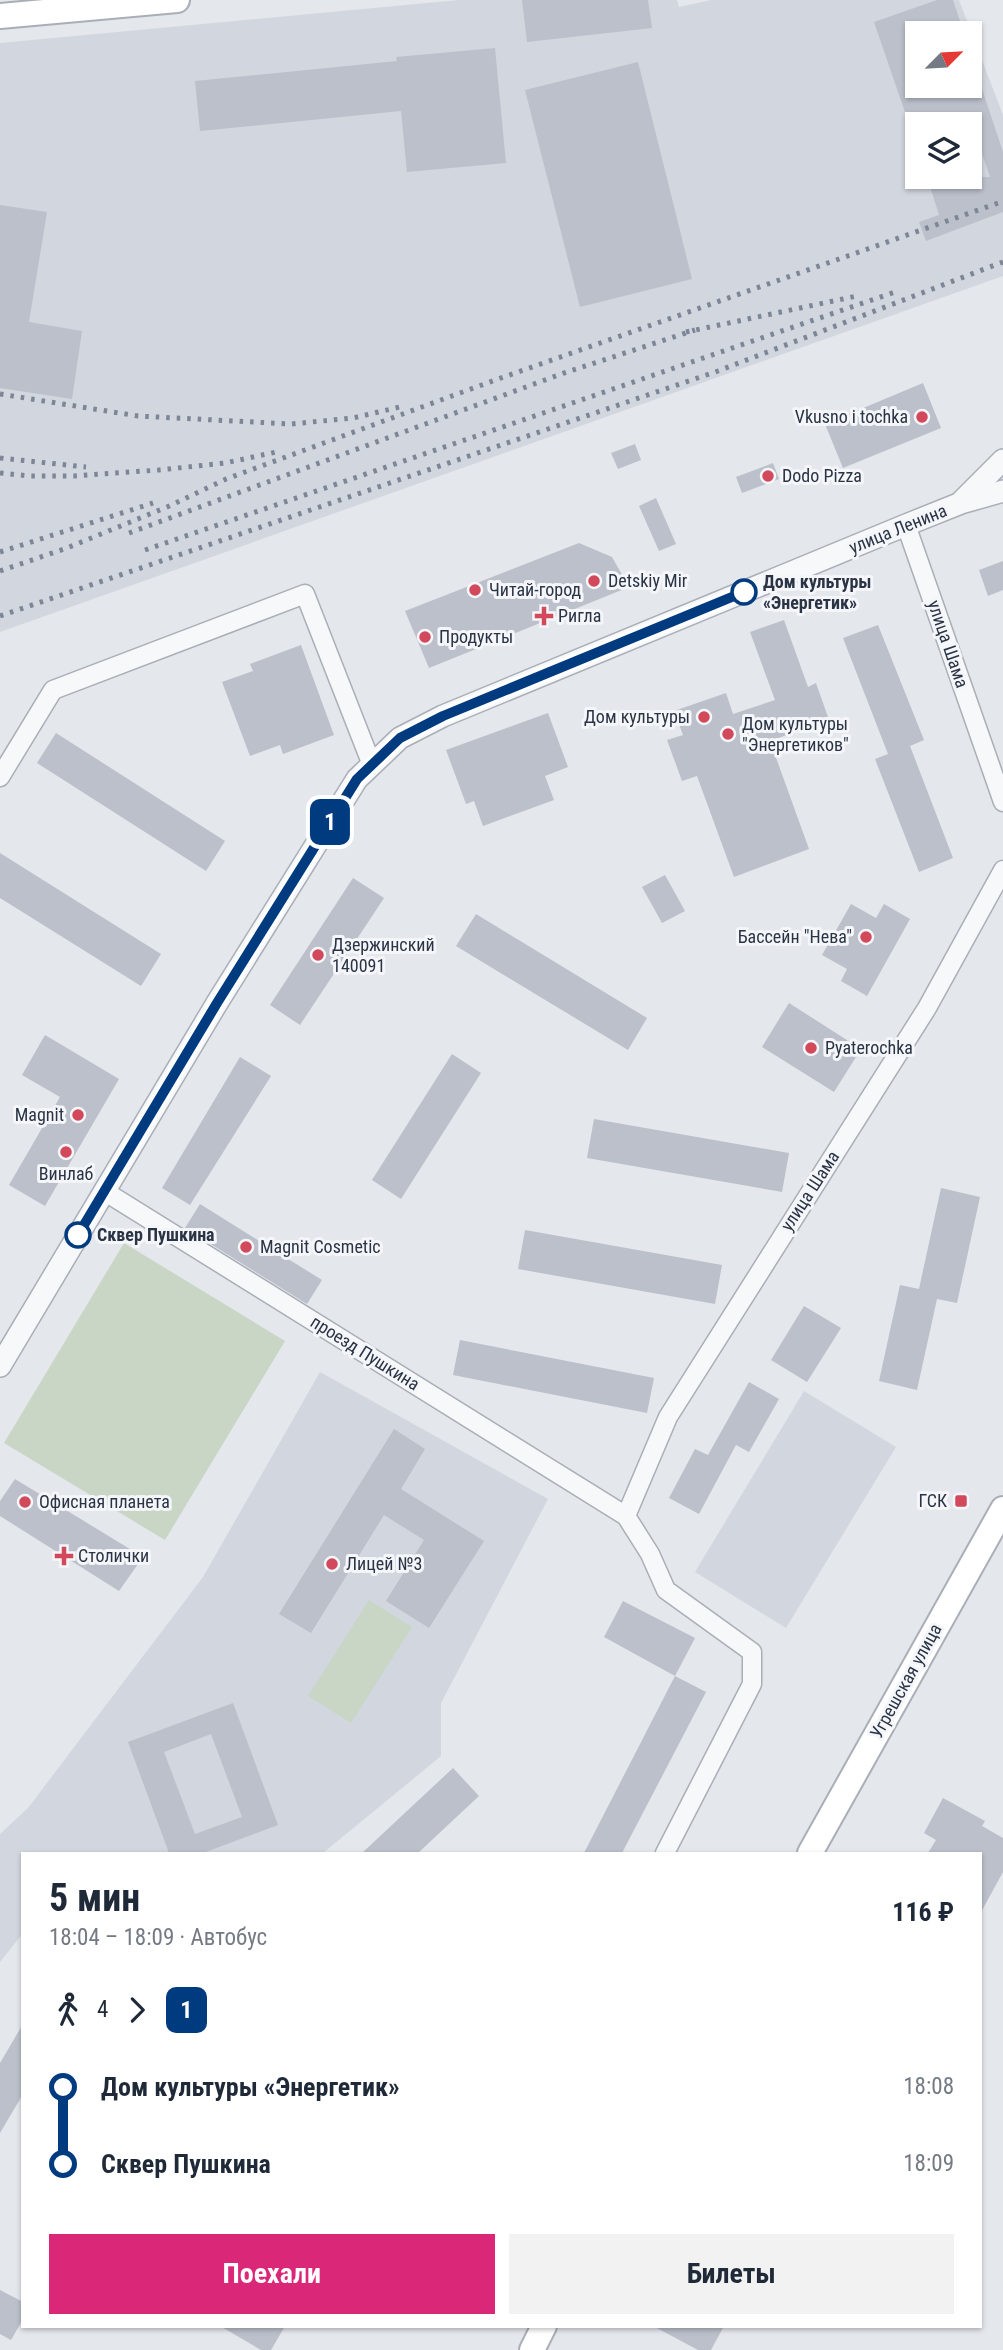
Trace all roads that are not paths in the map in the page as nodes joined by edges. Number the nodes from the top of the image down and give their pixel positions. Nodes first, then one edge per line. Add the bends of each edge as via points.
1 (177, 0) edge
2 (0, 16) edge
3 (1003, 460) edge
4 (1003, 491) edge
5 (961, 503) junction
6 (906, 525) junction
7 (372, 765) junction
8 (0, 777) edge
9 (1003, 802) edge
10 (1003, 870) edge
11 (104, 1191) junction
12 (0, 1366) edge
13 (1003, 1509) edge
14 (626, 1516) junction
15 (666, 1852) edge
16 (811, 1852) edge
17 (543, 2328) edge
18 (531, 2350) edge

1 - 2 main road
3 - 5 street, улица Ленина
4 - 5 street, улица Ленина
5 - 6 street, улица Ленина
6 - 7 street, улица Ленина via 443,716 400,738
6 - 9 street, улица Шама
7 - 8 street via 304,594 53,690
7 - 11 street, улица Ленина via 357,779
10 - 14 street, улица Шама via 927,1008 667,1417
11 - 12 street, улица Ленина
11 - 14 street, проезд Пушкина
13 - 16 main road, Угрешская улица
14 - 15 street via 666,1590 752,1652 752,1684
17 - 18 main road

